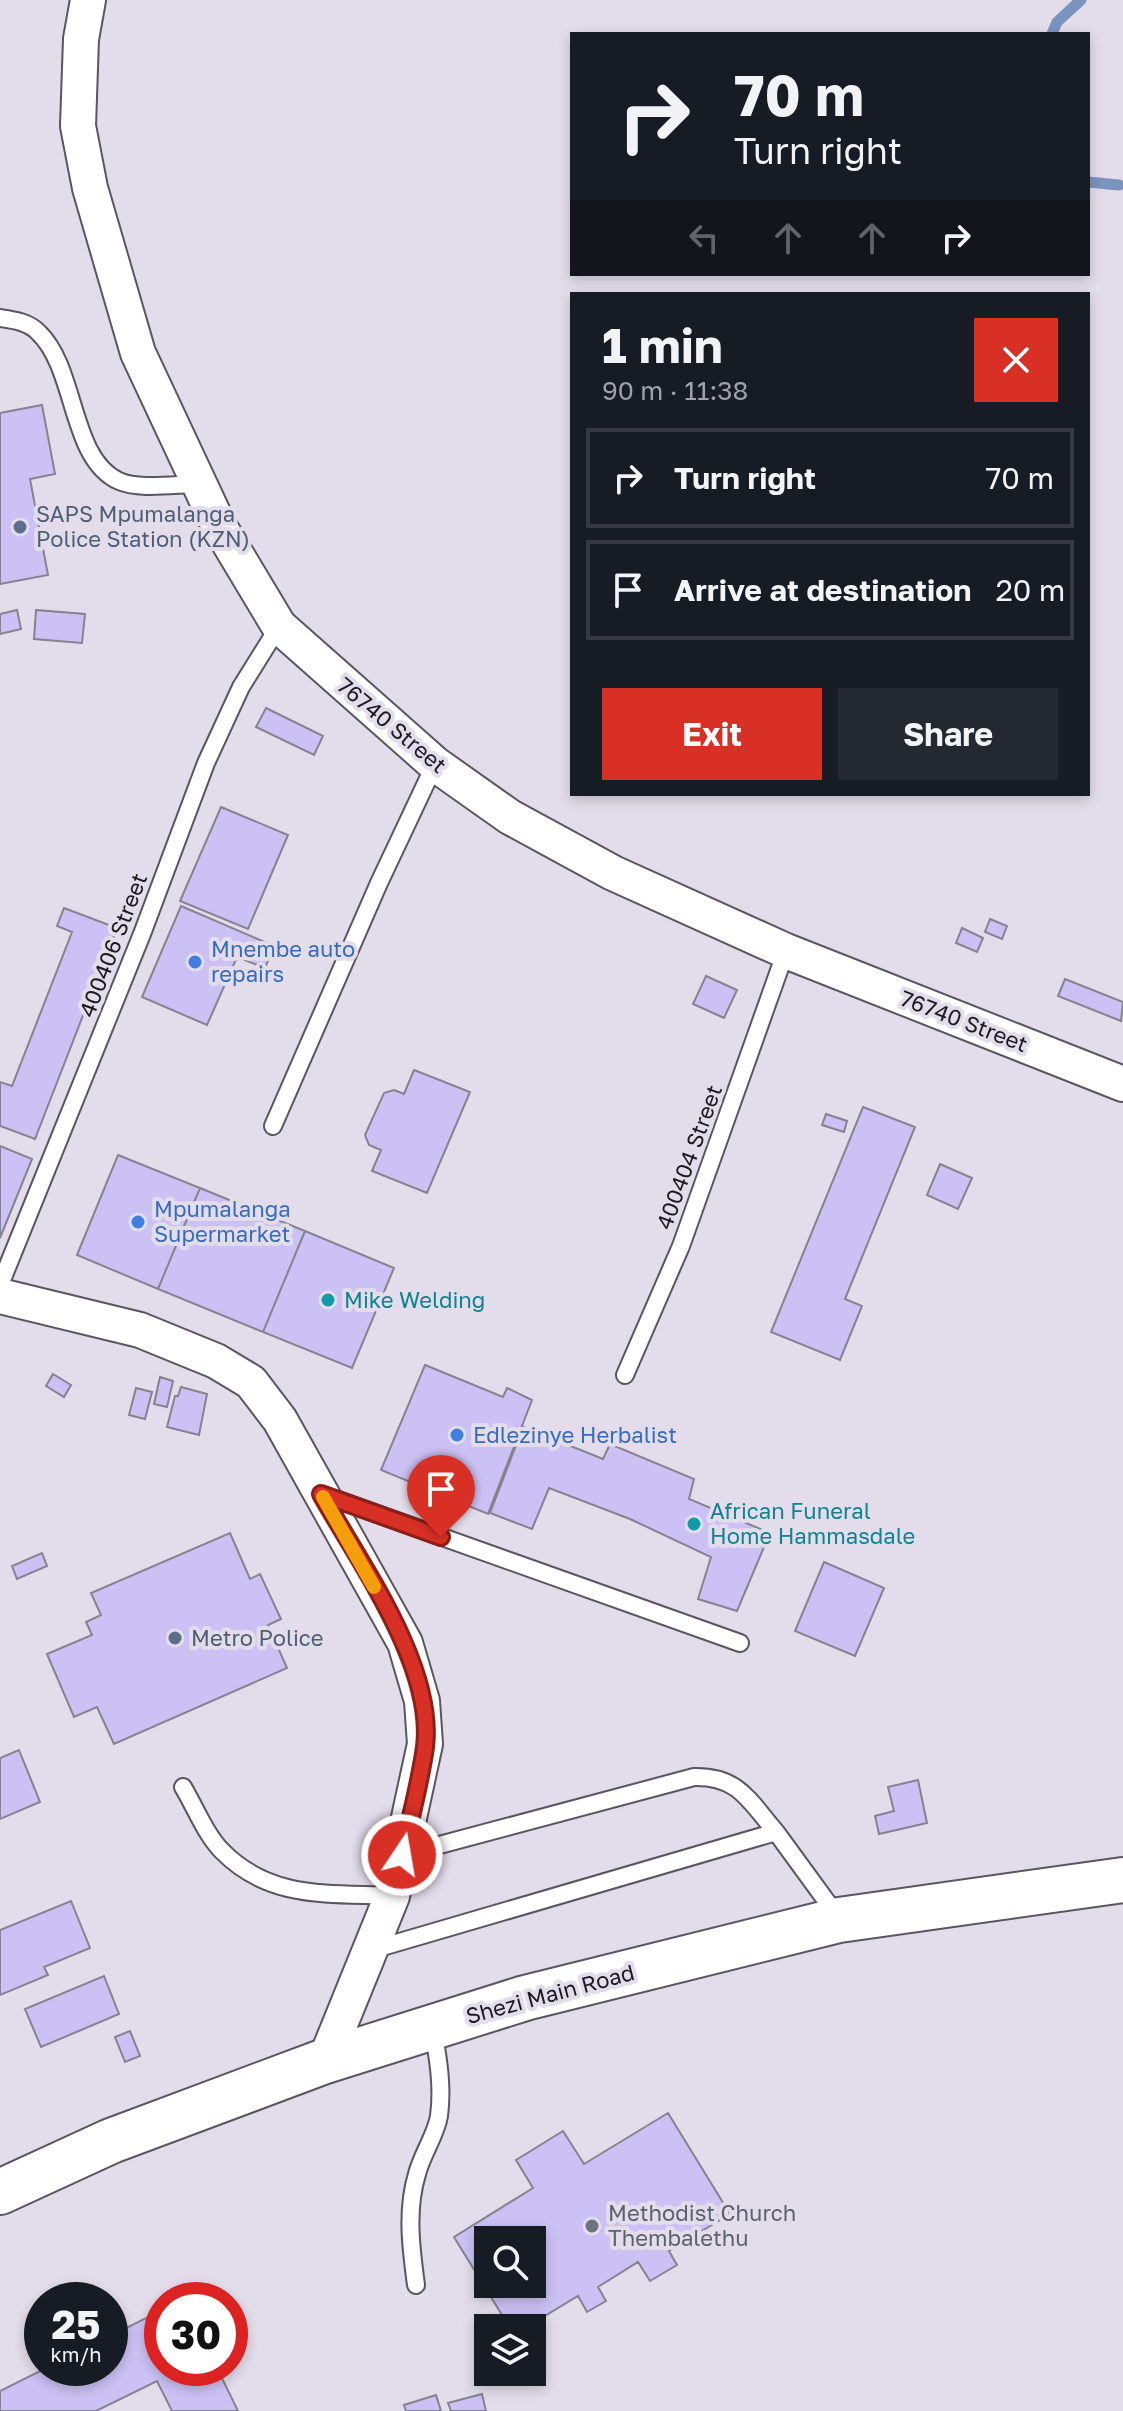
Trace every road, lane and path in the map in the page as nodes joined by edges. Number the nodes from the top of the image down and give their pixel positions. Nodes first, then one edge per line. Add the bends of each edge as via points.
1 (88, 0) edge
2 (0, 318) edge
3 (199, 484) junction
4 (279, 626) junction
5 (435, 764) junction
6 (786, 951) junction
7 (1123, 1084) edge
8 (273, 1126) dead end
9 (0, 1285) edge
10 (0, 1296) edge
11 (625, 1375) dead end
12 (321, 1494) junction
13 (740, 1643) dead end
14 (183, 1787) dead end
15 (776, 1832) junction
16 (402, 1855) junction
17 (1123, 1880) edge
18 (392, 1896) junction
19 (839, 1920) junction
20 (372, 1950) junction
21 (433, 2027) junction
22 (325, 2061) junction
23 (0, 2192) edge
24 (416, 2285) dead end

1 - 3 street, 76740 Street via 78,126 90,188 138,353
2 - 3 lane via 29,326 48,345 103,471 128,485
3 - 4 street, 76740 Street
4 - 5 street, 76740 Street
4 - 9 lane, 400406 Street via 241,687 206,763
5 - 6 street, 76740 Street via 510,817 613,873
5 - 8 lane
6 - 7 street, 76740 Street
6 - 11 lane, 400404 Street via 681,1246
10 - 12 street via 140,1330 216,1361 251,1382 280,1420
12 - 13 lane
12 - 16 street via 405,1643 422,1701 425,1744
14 - 18 lane via 220,1849 253,1877 276,1887
15 - 16 lane via 739,1788 717,1776 694,1777
15 - 19 lane
15 - 20 lane
16 - 18 street
17 - 19 street, Shezi Main Road
18 - 20 street
19 - 21 street, Shezi Main Road via 525,1998
20 - 22 street
21 - 22 street, Shezi Main Road
21 - 24 lane via 440,2100 410,2208
22 - 23 street, Shezi Main Road via 111,2141

